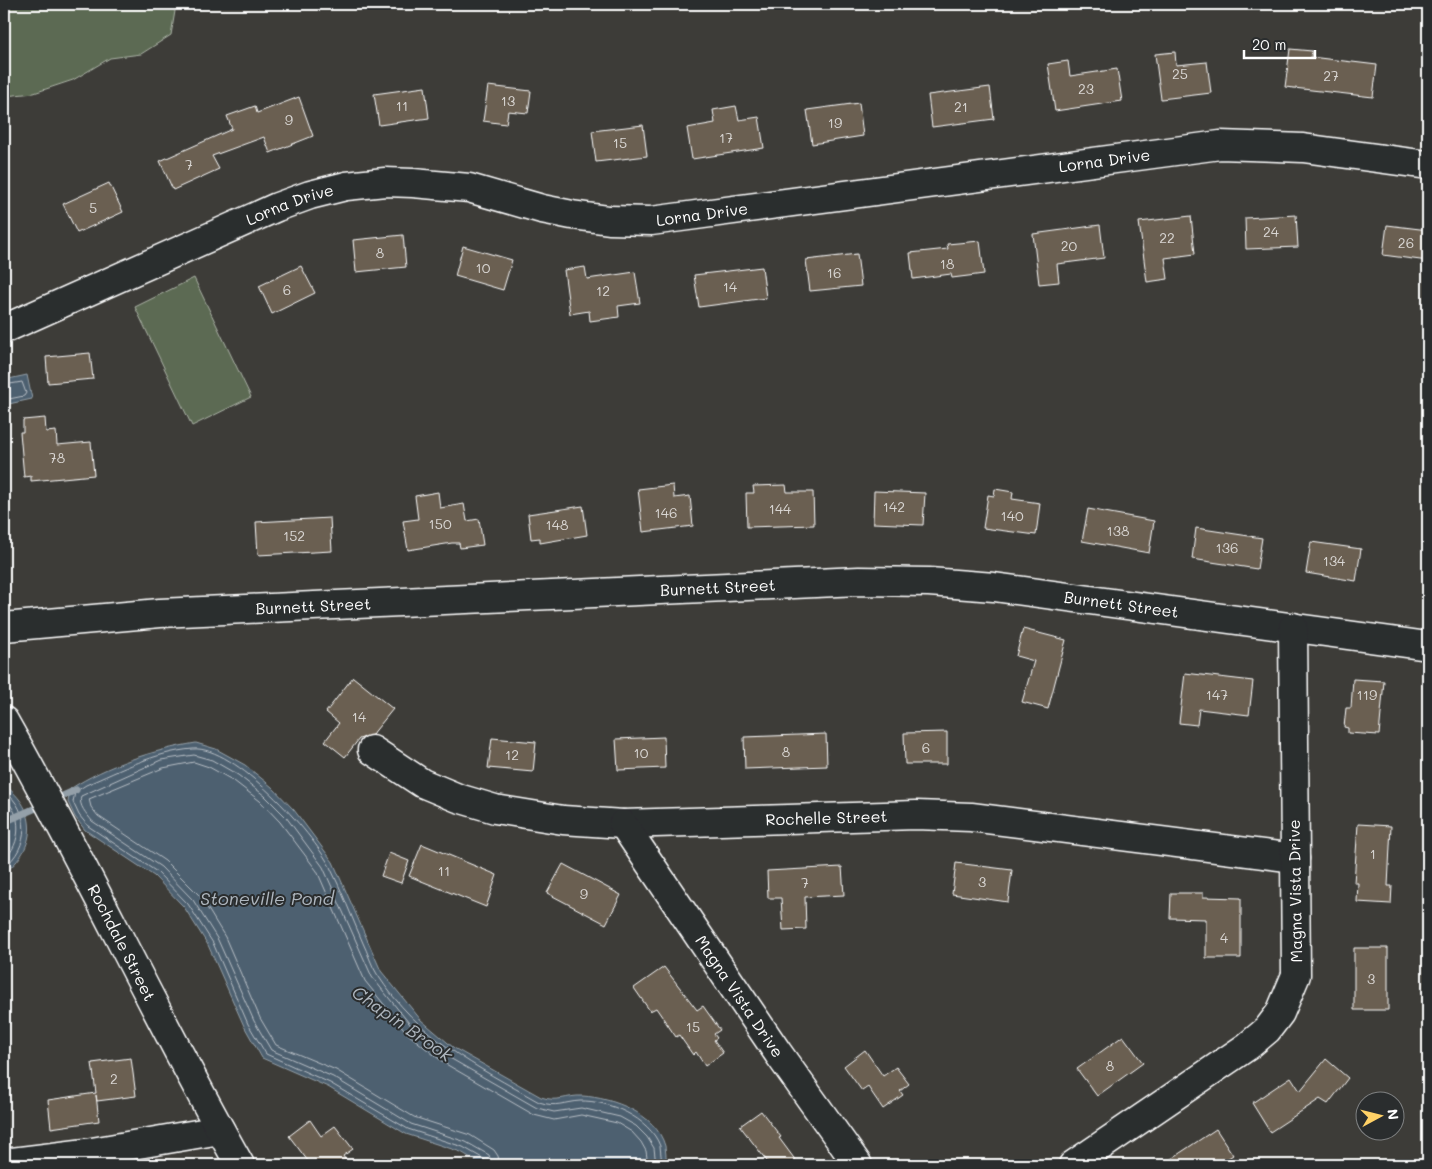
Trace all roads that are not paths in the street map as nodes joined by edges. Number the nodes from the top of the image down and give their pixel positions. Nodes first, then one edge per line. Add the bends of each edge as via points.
1 (1428, 165) edge
2 (4, 329) edge
3 (4, 627) edge
4 (1292, 627) junction
5 (1428, 646) edge
6 (4, 721) edge
7 (372, 750) dead end
8 (623, 824) junction
9 (1295, 858) junction
10 (220, 1130) junction
11 (4, 1163) edge
12 (240, 1165) edge
13 (858, 1165) edge
14 (1073, 1165) edge

1 - 2 street, Lorna Drive via 1294,147 1220,145 651,221 572,215 469,188 413,183 366,184 327,190 277,207
3 - 4 street, Burnett Street via 160,612 892,581 994,587
4 - 5 street, Burnett Street
4 - 9 street, Magna Vista Drive
6 - 10 street, Rochdale Street via 58,817 184,1066
7 - 8 street, Rochelle Street via 422,783 458,798 534,816
8 - 9 street, Rochelle Street via 916,815 971,817
8 - 13 street, Magna Vista Drive
9 - 14 street, Magna Vista Drive via 1296,975 1276,1021 1248,1046
10 - 11 street
10 - 12 street, Rochdale Street

